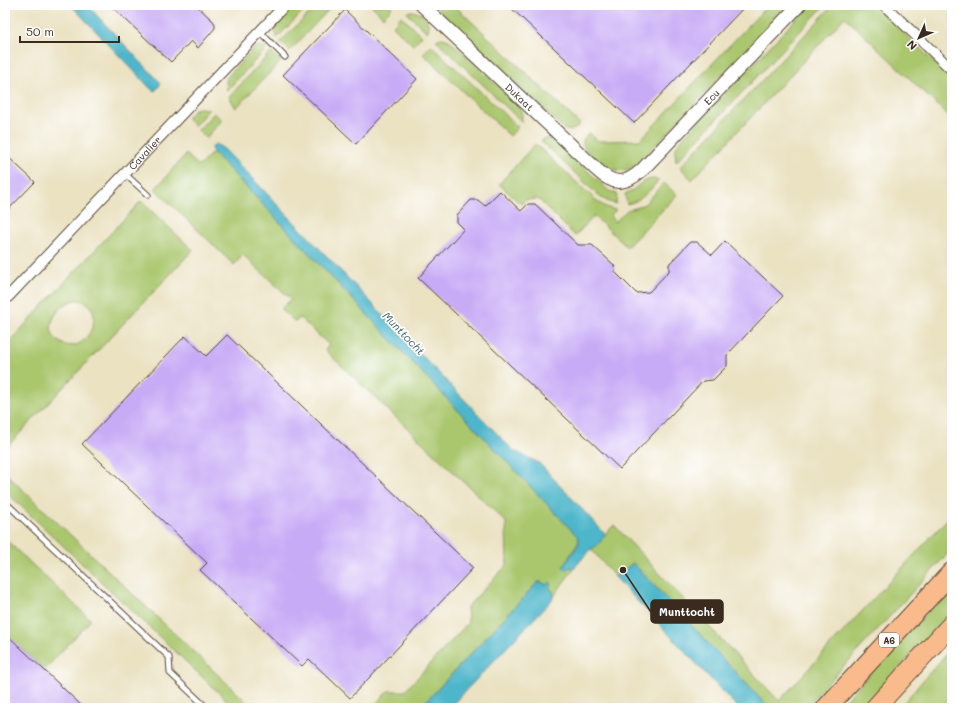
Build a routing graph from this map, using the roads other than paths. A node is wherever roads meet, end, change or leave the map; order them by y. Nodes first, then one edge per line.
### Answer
1 (285, 5) edge
2 (422, 5) edge
3 (799, 5) edge
4 (884, 5) edge
5 (260, 32) junction
6 (285, 56) dead end
7 (952, 70) edge
8 (125, 174) junction
9 (620, 182) joint
10 (148, 195) dead end
11 (5, 300) edge
12 (5, 502) edge
13 (952, 572) edge
14 (952, 624) edge
15 (207, 708) edge
16 (826, 708) edge
17 (875, 708) edge

1 - 5 street, Cavalier
2 - 9 street, Dukaat
3 - 9 street, Ecu
4 - 7 street
5 - 6 lane
5 - 8 street, Cavalier
8 - 10 lane
8 - 11 street, Cavalier
12 - 15 lane
13 - 16 highway, A6
14 - 17 highway

